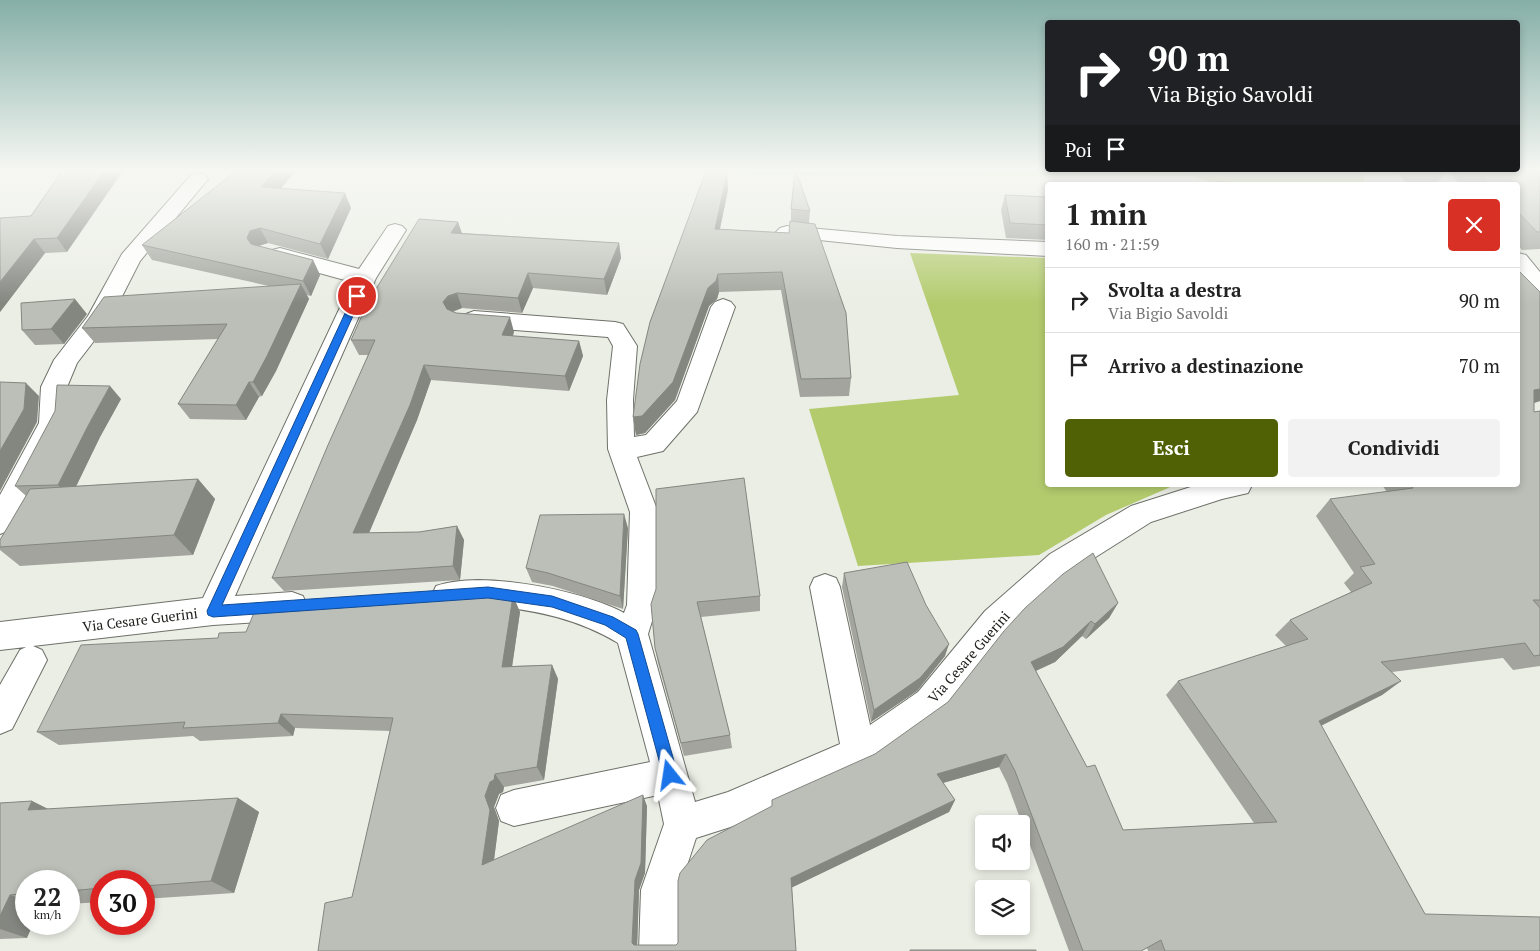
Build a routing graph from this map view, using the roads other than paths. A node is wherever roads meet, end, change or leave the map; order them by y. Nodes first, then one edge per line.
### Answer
1 (167, 215) edge
2 (395, 230) dead end
3 (787, 232) edge
4 (1045, 249) edge
5 (268, 252) edge
6 (1520, 262) edge
7 (365, 278) junction
8 (1538, 281) edge
9 (722, 307) dead end
10 (462, 318) edge
11 (621, 449) junction
12 (1227, 487) edge
13 (0, 522) edge
14 (825, 587) dead end
15 (419, 597) edge
16 (321, 604) edge
17 (213, 611) junction
18 (632, 634) junction
19 (0, 636) edge
20 (31, 660) dead end
21 (0, 718) edge
22 (859, 753) junction
23 (670, 775) junction
24 (514, 808) dead end
25 (682, 824) junction
26 (659, 951) edge

1 - 13 street
2 - 7 street
3 - 4 street
5 - 7 street
6 - 8 street
7 - 17 street
9 - 11 street
10 - 11 street
11 - 18 street
12 - 22 street, Via Cesare Guerini
14 - 22 street
15 - 18 street
16 - 17 street, Via Cesare Guerini
17 - 19 street, Via Cesare Guerini
18 - 23 street
20 - 21 street
22 - 25 street, Via Cesare Guerini
23 - 24 street
23 - 25 street
25 - 26 street

